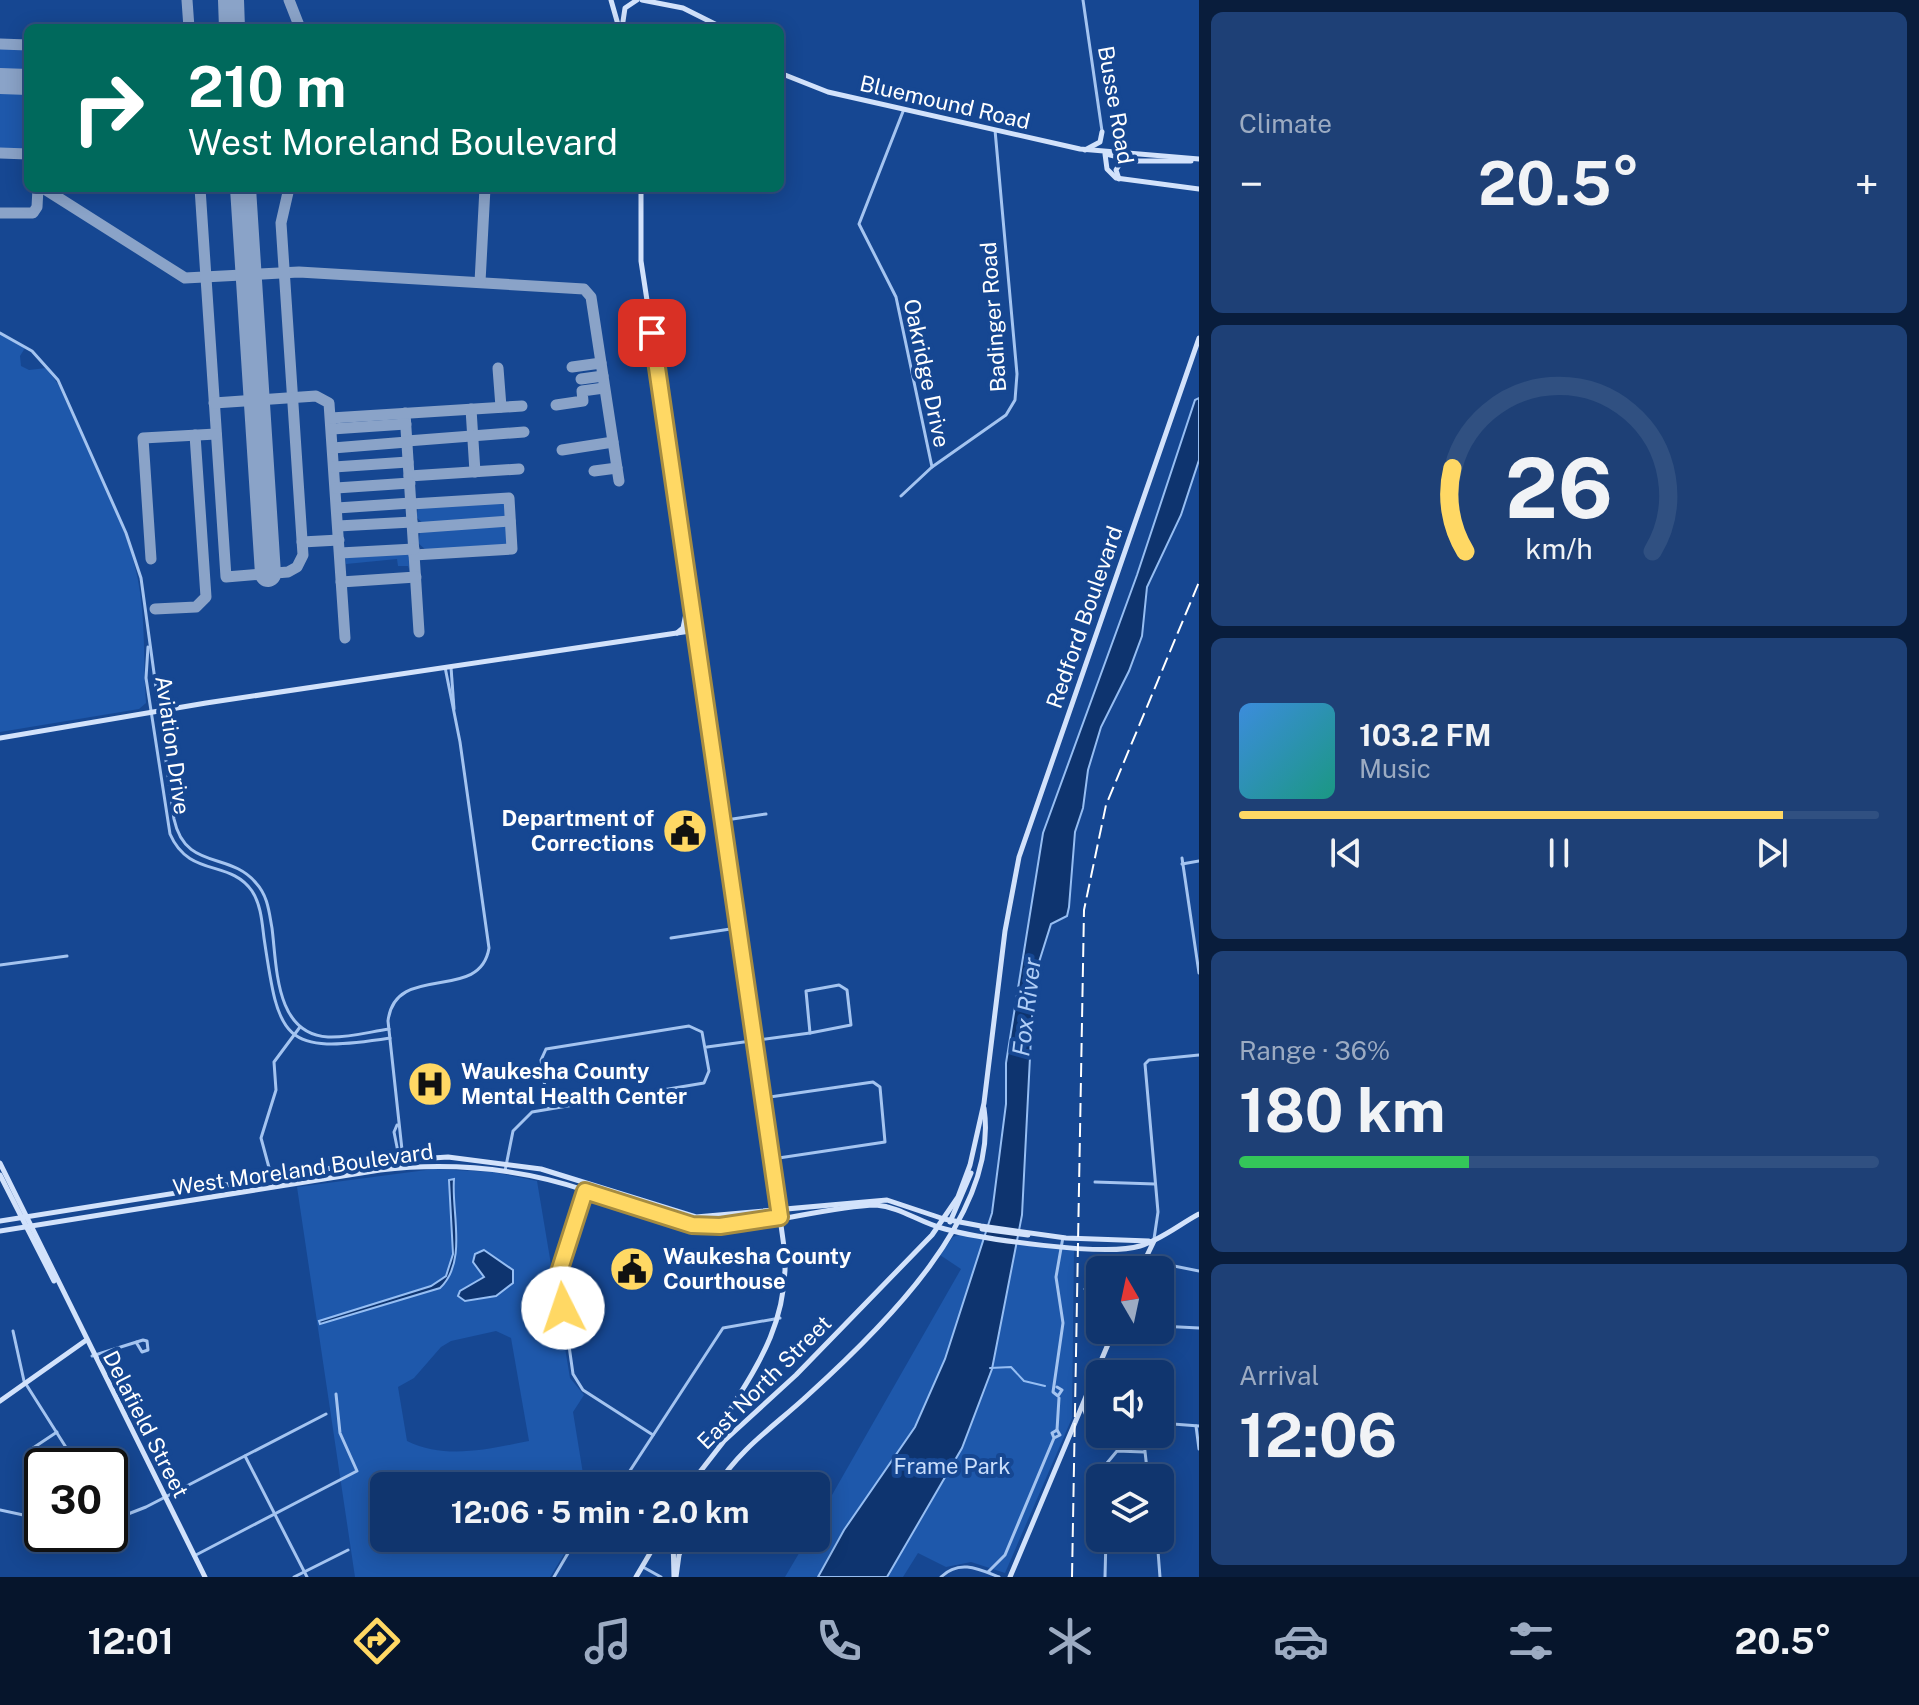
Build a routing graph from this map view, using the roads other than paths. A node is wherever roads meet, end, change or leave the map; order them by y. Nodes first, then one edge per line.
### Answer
1 (611, 0) edge
2 (639, 0) edge
3 (649, 0) edge
4 (1083, 0) edge
5 (620, 24) edge
6 (622, 24) edge
7 (716, 24) edge
8 (784, 75) edge
9 (904, 109) junction
10 (995, 130) junction
11 (1102, 132) junction
12 (1084, 150) junction
13 (1105, 154) junction
14 (1199, 159) edge
15 (1123, 160) junction
16 (1119, 180) junction
17 (1199, 189) edge
18 (641, 192) edge
19 (0, 333) edge
20 (1199, 338) edge
21 (932, 467) junction
22 (901, 496) dead end
23 (691, 590) junction
24 (697, 630) junction
25 (677, 633) junction
26 (149, 640) junction
27 (448, 667) junction
28 (158, 710) junction
29 (150, 712) junction
30 (0, 738) edge
31 (165, 756) junction
32 (157, 757) junction
33 (766, 814) dead end
34 (724, 820) junction
35 (185, 843) junction
36 (181, 852) junction
37 (1182, 858) dead end
38 (1199, 861) edge
39 (1182, 864) junction
40 (233, 866) junction
41 (230, 874) junction
42 (1008, 909) joint
43 (737, 928) junction
44 (272, 929) junction
45 (263, 930) junction
46 (671, 938) dead end
47 (275, 952) junction
48 (267, 954) junction
49 (67, 956) dead end
50 (0, 965) edge
51 (1199, 973) edge
52 (300, 1027) junction
53 (389, 1029) junction
54 (294, 1033) junction
55 (810, 1033) junction
56 (345, 1036) junction
57 (390, 1038) junction
58 (753, 1041) junction
59 (347, 1044) junction
60 (705, 1047) junction
61 (1199, 1055) edge
62 (763, 1098) junction
63 (984, 1103) junction
64 (548, 1108) junction
65 (972, 1154) junction
66 (434, 1157) junction
67 (400, 1159) junction
68 (772, 1159) junction
69 (506, 1162) junction
70 (0, 1163) edge
71 (353, 1165) junction
72 (434, 1166) junction
73 (401, 1168) junction
74 (505, 1171) junction
75 (556, 1173) junction
76 (355, 1174) junction
77 (0, 1175) edge
78 (272, 1178) junction
79 (553, 1181) junction
80 (1095, 1182) dead end
81 (587, 1183) junction
82 (1156, 1184) junction
83 (223, 1186) junction
84 (274, 1187) junction
85 (585, 1191) junction
86 (181, 1192) junction
87 (224, 1195) junction
88 (15, 1198) junction
89 (134, 1200) junction
90 (183, 1201) junction
91 (85, 1208) junction
92 (779, 1208) junction
93 (966, 1208) junction
94 (135, 1209) junction
95 (64, 1211) junction
96 (749, 1212) junction
97 (1199, 1214) edge
98 (87, 1217) junction
99 (702, 1217) junction
100 (780, 1217) junction
101 (24, 1218) junction
102 (65, 1220) junction
103 (0, 1221) edge
104 (750, 1222) junction
105 (952, 1224) junction
106 (33, 1225) junction
107 (701, 1226) junction
108 (25, 1227) junction
109 (938, 1227) junction
110 (980, 1230) junction
111 (0, 1231) edge
112 (1019, 1236) junction
113 (1063, 1237) junction
114 (1102, 1240) junction
115 (1154, 1240) junction
116 (38, 1246) junction
117 (1062, 1246) junction
118 (1101, 1248) junction
119 (1129, 1249) junction
120 (1139, 1256) edge
121 (1146, 1256) edge
122 (1174, 1266) edge
123 (1199, 1271) edge
124 (780, 1318) junction
125 (1174, 1327) edge
126 (1199, 1328) edge
127 (13, 1331) dead end
128 (85, 1341) junction
129 (136, 1342) dead end
130 (1108, 1344) edge
131 (92, 1356) junction
132 (24, 1381) junction
133 (336, 1394) dead end
134 (0, 1401) edge
135 (1084, 1402) junction
136 (1086, 1411) edge
137 (326, 1414) dead end
138 (1077, 1418) junction
139 (1086, 1418) edge
140 (1174, 1424) edge
141 (1197, 1426) edge
142 (57, 1432) junction
143 (653, 1435) junction
144 (719, 1446) junction
145 (1144, 1448) edge
146 (1199, 1449) edge
147 (1144, 1452) junction
148 (245, 1456) junction
149 (1107, 1464) edge
150 (1146, 1464) edge
151 (629, 1472) edge
152 (700, 1472) edge
153 (729, 1472) edge
154 (165, 1497) junction
155 (0, 1510) edge
156 (128, 1513) edge
157 (275, 1514) junction
158 (24, 1515) edge
159 (348, 1550) dead end
160 (569, 1552) edge
161 (650, 1552) edge
162 (674, 1552) edge
163 (680, 1552) edge
164 (1106, 1552) edge
165 (1158, 1552) edge
166 (194, 1556) junction
167 (642, 1566) junction
168 (988, 1572) junction
169 (306, 1574) edge
170 (205, 1577) edge
171 (294, 1577) edge
172 (554, 1577) edge
173 (636, 1577) edge
174 (661, 1577) edge
175 (675, 1577) edge
176 (941, 1577) edge
177 (999, 1577) edge
178 (1010, 1577) edge
179 (1105, 1577) edge
180 (1160, 1577) edge

1 - 5 main road
2 - 3 main road
2 - 6 main road
3 - 7 main road
4 - 11 street, Busse Road
8 - 9 main road, Bluemound Road
9 - 10 main road, Bluemound Road
9 - 21 street, Oakridge Drive
10 - 12 main road, Bluemound Road
10 - 21 street, Badinger Road
11 - 12 main road
11 - 13 street, Busse Road
12 - 13 main road, Bluemound Road
13 - 14 main road, Bluemound Road
13 - 15 main road, Bluemound Road
13 - 16 main road, Busse Road
14 - 15 main road, Bluemound Road
15 - 16 main road
16 - 17 main road, Busse Road
18 - 23 main road
19 - 26 street, Aviation Drive
20 - 42 main road, Redford Boulevard
21 - 22 street, Badinger Road
23 - 24 main road
23 - 25 main road
24 - 25 main road
24 - 34 main road
25 - 27 main road
26 - 28 street, Aviation Drive
26 - 29 street, Aviation Drive
27 - 28 main road
27 - 53 street
28 - 29 main road
28 - 31 street, Aviation Drive
29 - 30 main road
29 - 32 street, Aviation Drive
31 - 32 street
31 - 35 street, Aviation Drive
32 - 36 street, Aviation Drive
33 - 34 street
34 - 43 main road
35 - 36 street
35 - 40 street, Aviation Drive
36 - 41 street
37 - 39 street
38 - 39 street
39 - 51 street
40 - 41 street
40 - 44 street, Aviation Drive
41 - 45 street
42 - 63 main road, East North Street
43 - 46 street
43 - 58 main road
44 - 45 street
44 - 47 street, Aviation Drive
45 - 48 street
47 - 48 street
47 - 52 street, Aviation Drive
48 - 54 street
49 - 50 street
52 - 54 street
52 - 56 street
53 - 56 street
53 - 57 street
54 - 59 street
54 - 78 street
55 - 55 street
55 - 58 street
56 - 59 street
57 - 59 street
57 - 67 street
58 - 60 street
58 - 62 main road
60 - 64 street
60 - 64 street
61 - 82 street
62 - 68 main road
62 - 68 street
63 - 65 main road, East North Street
63 - 93 main road, East North Street
64 - 69 street
65 - 105 main road, East North Street
65 - 105 main road
66 - 67 main road, West Moreland Boulevard
66 - 69 main road, West Moreland Boulevard
66 - 72 main road
67 - 71 main road, West Moreland Boulevard
67 - 73 street
68 - 92 main road
69 - 74 street
69 - 75 main road, West Moreland Boulevard
70 - 88 main road, Delafield Street
71 - 76 main road
71 - 78 main road, West Moreland Boulevard
72 - 73 main road, West Moreland Boulevard
72 - 74 main road, West Moreland Boulevard
73 - 76 main road, West Moreland Boulevard
74 - 79 main road, West Moreland Boulevard
75 - 79 main road
75 - 81 main road, West Moreland Boulevard
76 - 84 main road, West Moreland Boulevard
77 - 88 main road, Delafield Street
78 - 83 main road, West Moreland Boulevard
78 - 84 street
79 - 85 main road, West Moreland Boulevard
80 - 82 street
81 - 85 street
81 - 99 main road, West Moreland Boulevard
82 - 115 street
83 - 86 main road, West Moreland Boulevard
83 - 87 main road
84 - 87 main road, West Moreland Boulevard
85 - 107 main road, West Moreland Boulevard
85 - 143 street
86 - 89 main road, West Moreland Boulevard
86 - 90 main road
87 - 90 main road, West Moreland Boulevard
88 - 101 main road, Delafield Street
89 - 91 main road, West Moreland Boulevard
89 - 94 main road
90 - 94 main road, West Moreland Boulevard
91 - 95 main road, West Moreland Boulevard
91 - 98 main road
92 - 96 main road, West Moreland Boulevard
92 - 100 main road
92 - 105 main road, West Moreland Boulevard
93 - 105 main road, East North Street
93 - 110 main road
94 - 98 main road, West Moreland Boulevard
95 - 101 main road, West Moreland Boulevard
95 - 102 main road
96 - 99 main road, West Moreland Boulevard
96 - 104 main road
97 - 115 main road
98 - 102 main road, West Moreland Boulevard
99 - 107 main road
100 - 104 main road, West Moreland Boulevard
100 - 109 main road, West Moreland Boulevard
100 - 124 main road
101 - 103 main road, West Moreland Boulevard
101 - 106 main road, Delafield Street
101 - 108 main road, Delafield Street
102 - 106 main road, West Moreland Boulevard
104 - 107 main road, West Moreland Boulevard
105 - 109 main road, West Moreland Boulevard
105 - 109 main road, East North Street
105 - 110 main road, West Moreland Boulevard
105 - 110 main road
105 - 153 main road
106 - 108 main road, West Moreland Boulevard
106 - 116 main road, Delafield Street
108 - 111 main road, West Moreland Boulevard
108 - 116 main road, Delafield Street
109 - 144 main road, East North Street
110 - 112 main road
112 - 113 main road
112 - 117 main road
113 - 114 main road
113 - 117 street
114 - 115 main road
114 - 118 main road
115 - 119 main road
115 - 121 main road
116 - 128 main road, Delafield Street
117 - 118 main road
117 - 168 street
118 - 119 main road
119 - 120 main road
122 - 123 street
124 - 143 street
124 - 144 main road
125 - 126 street
127 - 132 street
128 - 131 main road, Delafield Street
128 - 132 main road
129 - 131 street
130 - 135 main road
131 - 154 main road, Delafield Street
132 - 134 main road
132 - 142 street
133 - 157 street
135 - 136 main road
135 - 138 main road
137 - 148 street
138 - 139 street
138 - 178 main road
140 - 141 street
141 - 146 street
142 - 142 street
143 - 151 street
144 - 152 main road, East North Street
145 - 147 street
147 - 149 street
147 - 150 street
148 - 154 street
148 - 157 street
154 - 156 street
154 - 166 main road, Delafield Street
155 - 158 street
157 - 166 street
157 - 169 street
159 - 169 street
160 - 172 street
161 - 167 main road
162 - 175 main road
163 - 175 main road
164 - 179 street
165 - 180 street
166 - 170 main road, Delafield Street
167 - 173 main road
167 - 174 street
168 - 176 street
168 - 177 street
169 - 171 street

